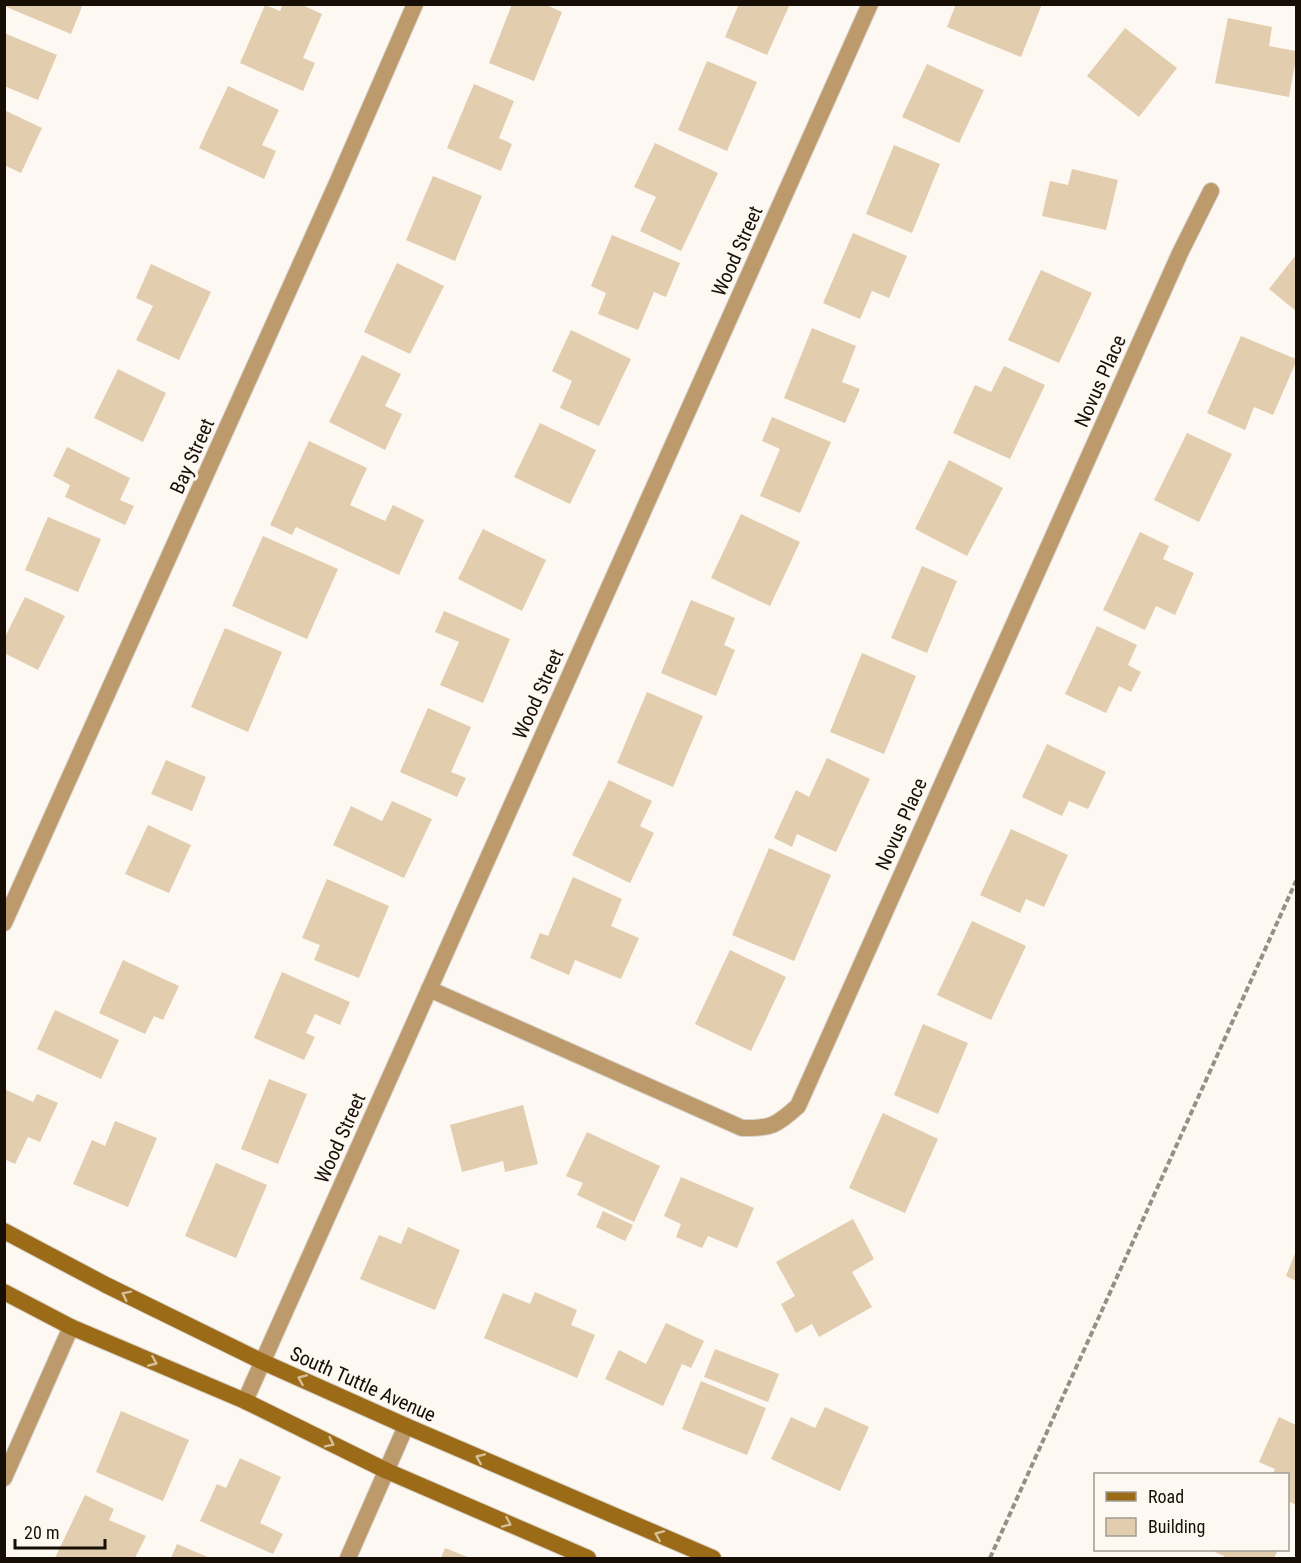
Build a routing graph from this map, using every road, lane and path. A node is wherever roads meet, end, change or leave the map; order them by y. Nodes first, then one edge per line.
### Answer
1 (416, 4) edge
2 (870, 4) edge
3 (1211, 191) dead end
4 (1296, 881) edge
5 (4, 923) edge
6 (429, 989) junction
7 (4, 1231) edge
8 (4, 1292) edge
9 (71, 1327) junction
10 (263, 1362) junction
11 (245, 1401) junction
12 (406, 1426) junction
13 (387, 1471) junction
14 (4, 1478) edge
15 (348, 1558) edge
16 (588, 1558) edge
17 (713, 1558) edge
18 (990, 1558) edge

1 - 5 street, Bay Street
2 - 6 street, Wood Street
3 - 6 street, Novus Place
4 - 18 path
6 - 10 street, Wood Street
10 -> 7 main road, South Tuttle Avenue
8 - 9 main road
9 -> 11 main road
9 - 14 street
10 - 11 street, Wood Street
12 -> 10 main road, South Tuttle Avenue
11 -> 13 main road
12 - 13 street
17 -> 12 main road, South Tuttle Avenue
13 - 15 street
13 -> 16 main road

